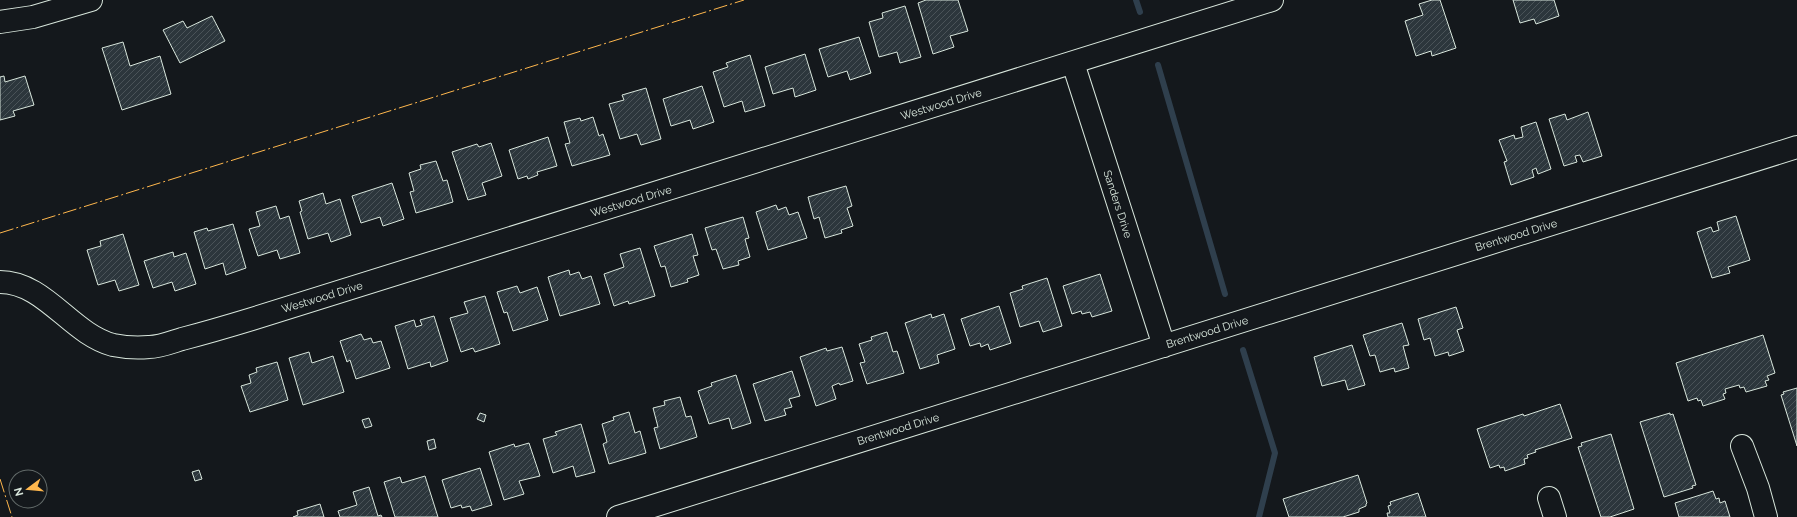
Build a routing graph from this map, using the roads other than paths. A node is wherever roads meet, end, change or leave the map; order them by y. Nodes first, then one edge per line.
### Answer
1 (91, 0) edge
2 (1272, 0) edge
3 (31, 8) edge
4 (0, 22) edge
5 (1073, 63) junction
6 (1797, 147) edge
7 (0, 282) edge
8 (1164, 346) junction
9 (1742, 446) dead end
10 (618, 517) edge
11 (1766, 517) edge

1 - 3 street
2 - 5 street, Westwood Drive
3 - 4 street
5 - 7 street, Westwood Drive
5 - 8 street, Sanders Drive
6 - 8 street, Brentwood Drive
8 - 10 street, Brentwood Drive
9 - 11 street

